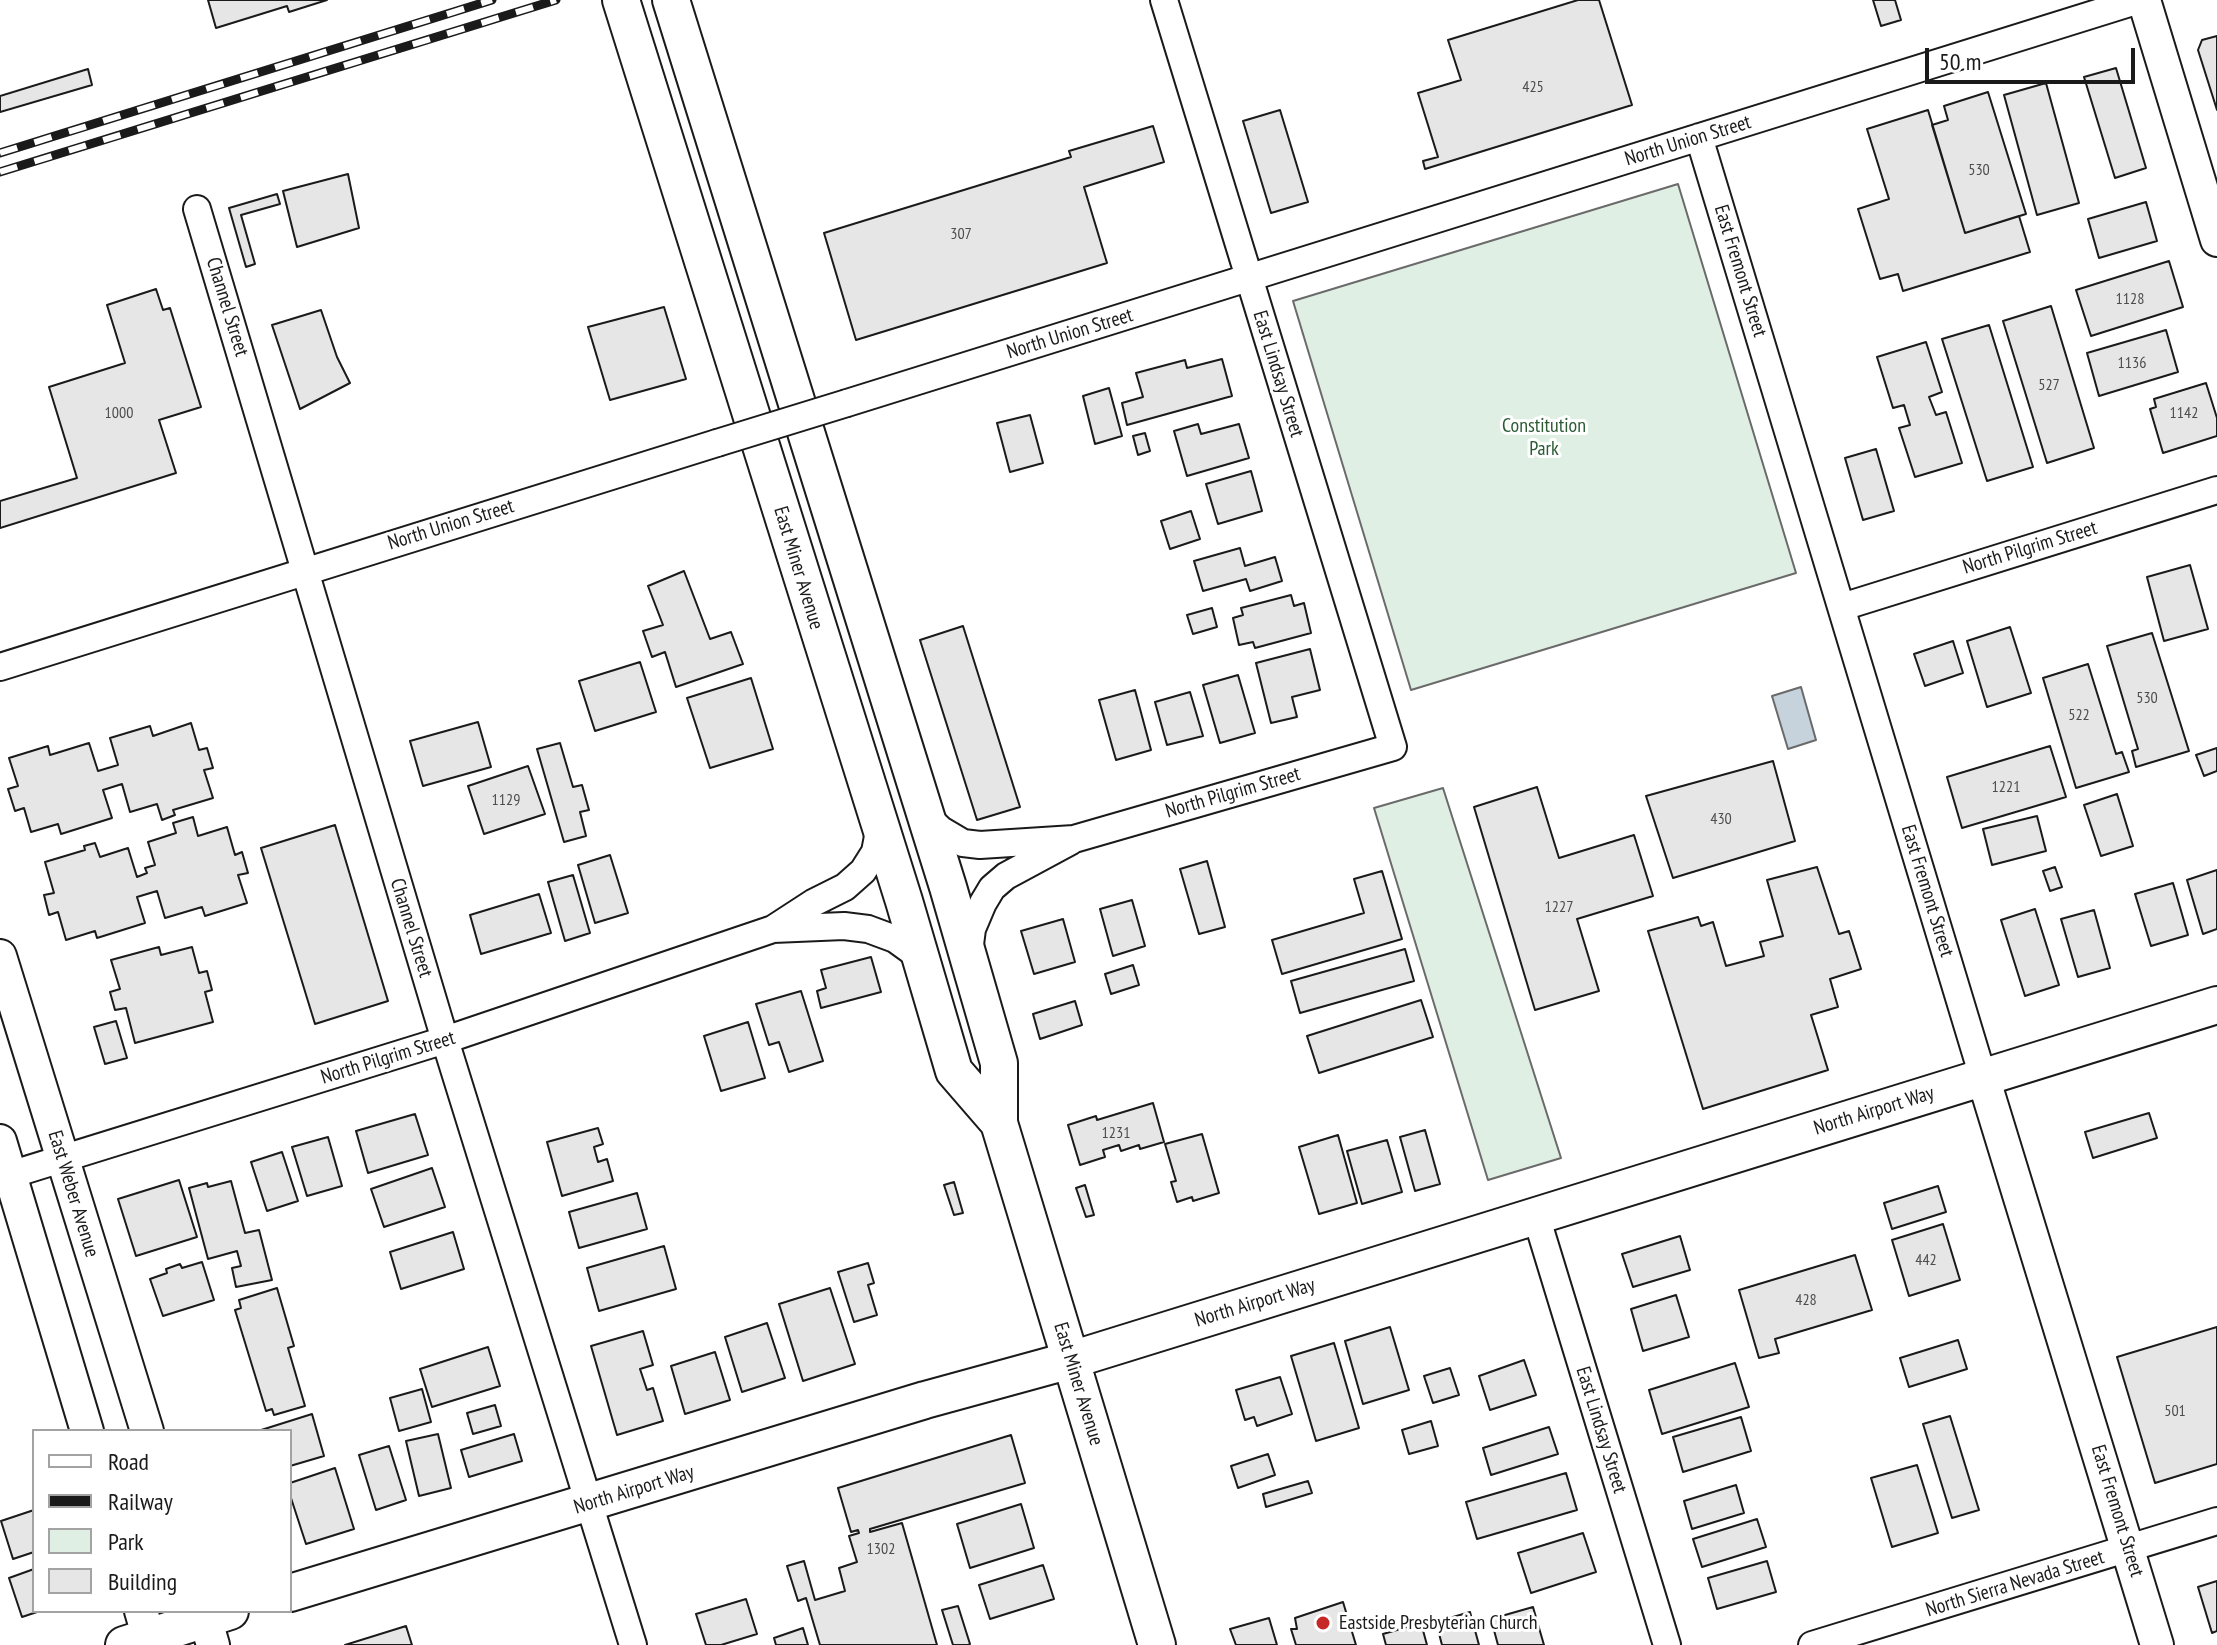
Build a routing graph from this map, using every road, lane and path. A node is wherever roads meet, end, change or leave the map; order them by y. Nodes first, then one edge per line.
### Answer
1 (621, 0) edge
2 (671, 0) edge
3 (1164, 0) edge
4 (2142, 0) edge
5 (1699, 137) junction
6 (197, 209) dead end
7 (2217, 240) edge
8 (1249, 278) junction
9 (2217, 490) edge
10 (304, 571) junction
11 (1842, 607) junction
12 (0, 667) edge
13 (1393, 747) joint
14 (925, 814) junction
15 (880, 826) junction
16 (1074, 839) junction
17 (773, 929) junction
18 (0, 956) edge
19 (920, 957) junction
20 (969, 958) junction
21 (2217, 1005) edge
22 (445, 1040) junction
23 (1983, 1077) junction
24 (999, 1123) junction
25 (0, 1141) edge
26 (62, 1160) junction
27 (5, 1177) edge
28 (1536, 1216) junction
29 (1071, 1360) junction
30 (86, 1429) edge
31 (146, 1429) edge
32 (590, 1504) junction
33 (2217, 1521) edge
34 (2129, 1549) junction
35 (292, 1592) edge
36 (213, 1621) edge
37 (141, 1634) edge
38 (633, 1645) edge
39 (1157, 1645) edge
40 (1667, 1645) edge
41 (1812, 1645) edge
42 (2157, 1645) edge

1 - 15 main road, East Miner Avenue
2 - 14 main road, East Miner Avenue
3 - 8 street, East Lindsay Street
4 - 5 street, North Union Street
4 - 7 street
5 - 8 street, North Union Street
5 - 11 street, East Fremont Street
6 - 10 street, Channel Street
8 - 10 street, North Union Street, bridge
8 - 13 street, East Lindsay Street
9 - 11 street, North Pilgrim Street
10 - 12 street, North Union Street
10 - 22 street, Channel Street
11 - 23 street, East Fremont Street
13 - 16 street, North Pilgrim Street
14 - 16 street, North Pilgrim Street
14 - 20 main road, East Miner Avenue
15 - 17 street, North Pilgrim Street
15 - 19 main road, East Miner Avenue
16 - 20 street, North Pilgrim Street
17 - 19 street, North Pilgrim Street
17 - 22 street, North Pilgrim Street
18 - 26 street, East Weber Avenue
19 - 24 main road, East Miner Avenue
20 - 24 main road, East Miner Avenue
21 - 23 main road, North Airport Way
22 - 26 street, North Pilgrim Street
22 - 32 street, Channel Street
23 - 28 main road, North Airport Way
23 - 34 street, East Fremont Street
24 - 29 main road, East Miner Avenue
25 - 27 street
26 - 27 street, North Pilgrim Street
26 - 31 street, East Weber Avenue
27 - 30 street
28 - 29 main road, North Airport Way
28 - 40 street, East Lindsay Street
29 - 32 main road, North Airport Way
29 - 39 main road, East Miner Avenue
32 - 35 main road, North Airport Way
32 - 38 street, Channel Street
33 - 34 street, North Sierra Nevada Street
34 - 41 street, North Sierra Nevada Street
34 - 42 street, East Fremont Street
36 - 37 main road

